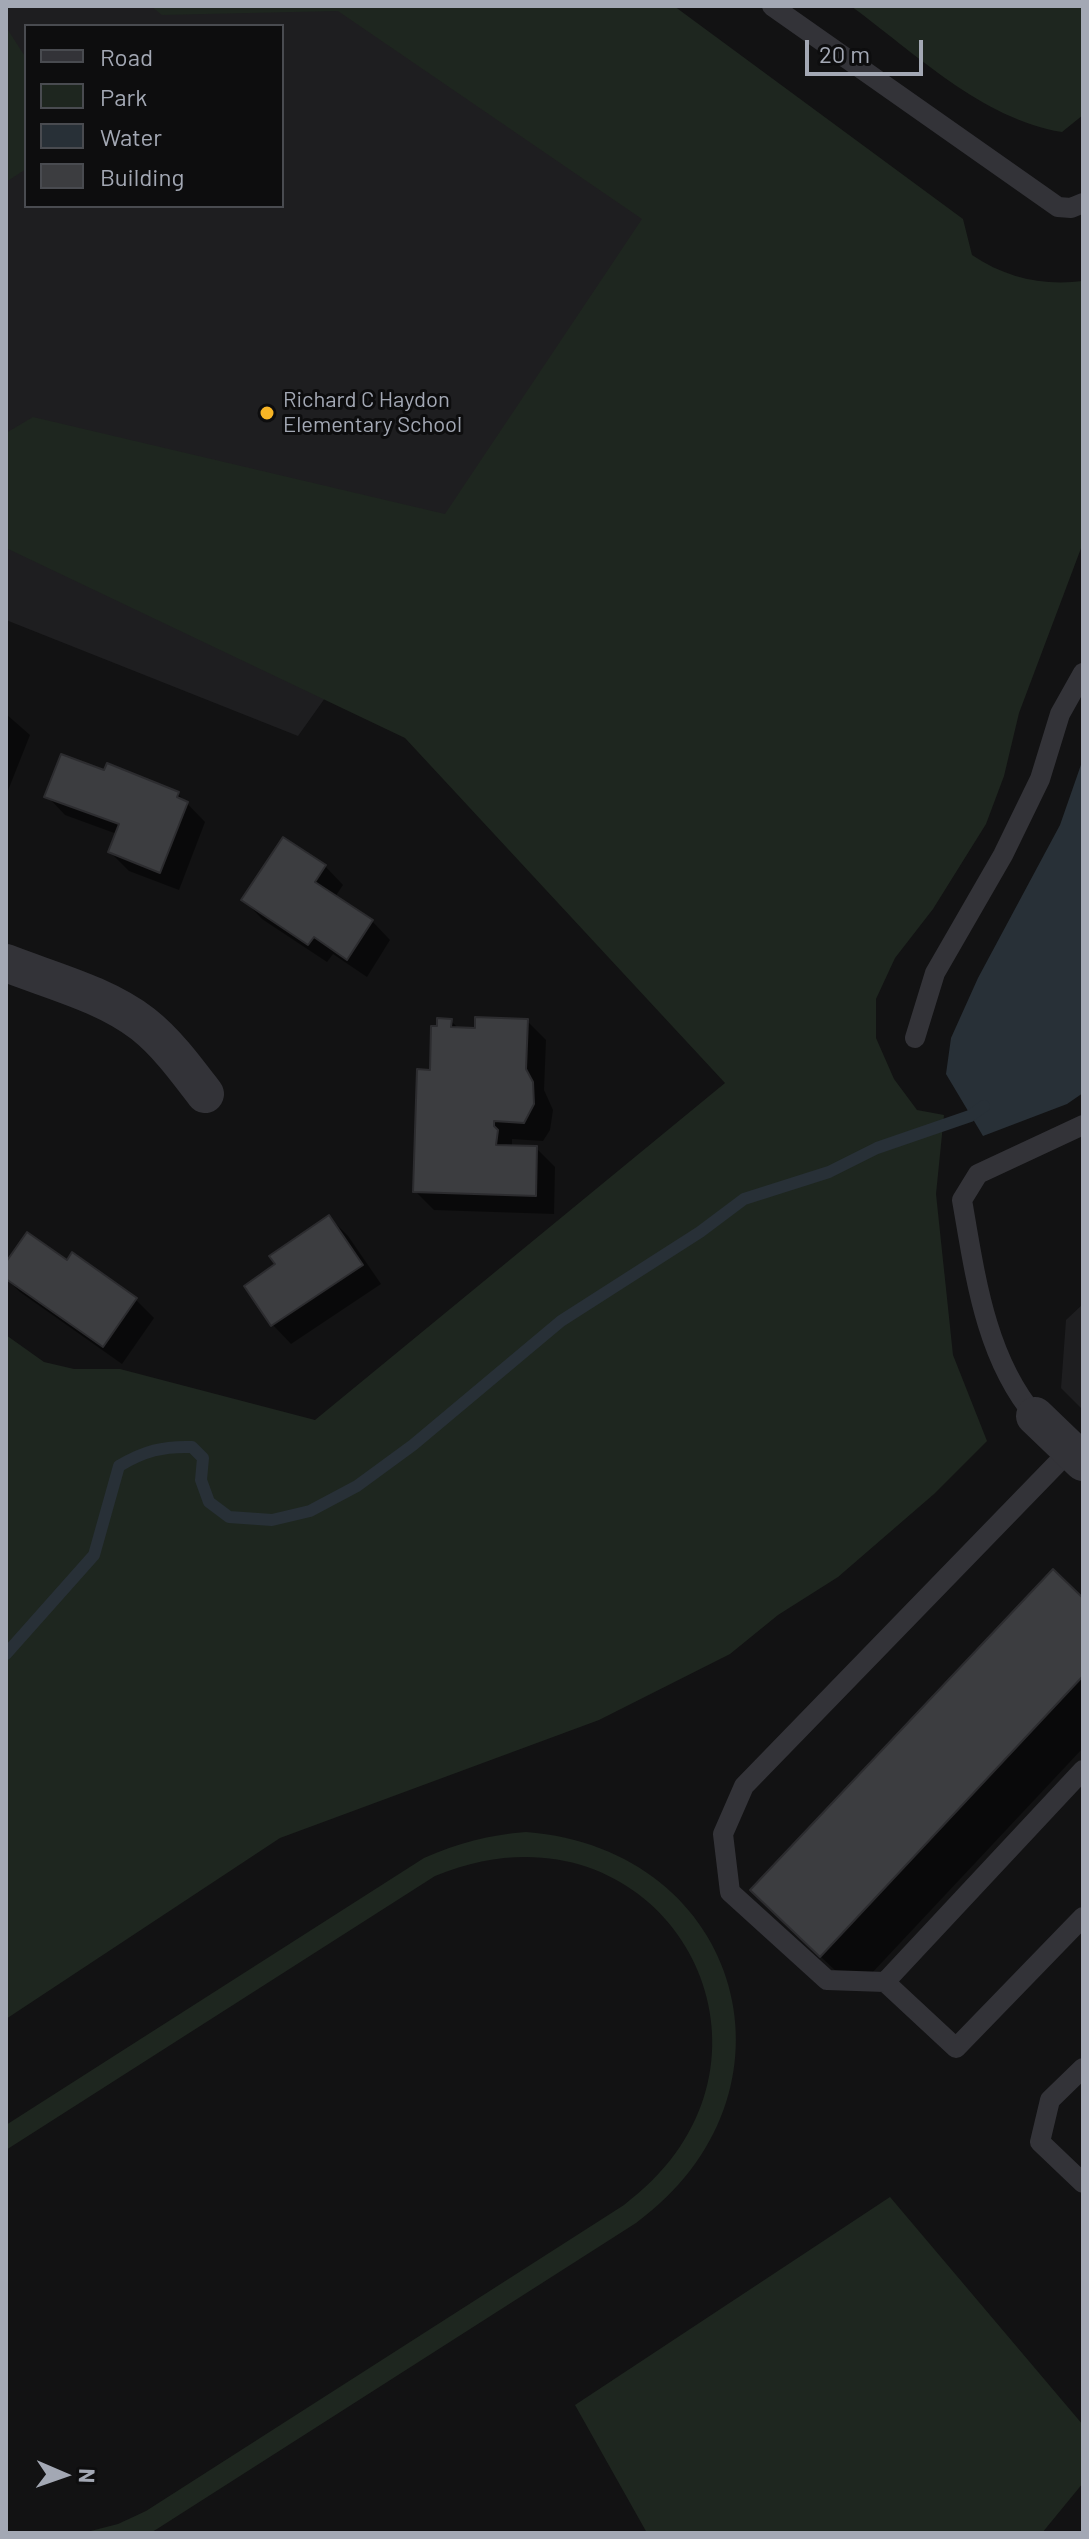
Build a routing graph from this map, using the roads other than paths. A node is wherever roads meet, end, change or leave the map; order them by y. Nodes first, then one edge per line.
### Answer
1 (772, 6) edge
2 (1083, 203) edge
3 (1083, 673) edge
4 (6, 963) edge
5 (915, 1038) dead end
6 (205, 1094) dead end
7 (1083, 1125) edge
8 (1035, 1416) joint
9 (1079, 1450) edge
10 (1083, 1770) edge
11 (1083, 1917) edge
12 (885, 1982) junction
13 (1083, 2068) edge
14 (1083, 2183) edge

1 - 2 lane
3 - 5 lane
4 - 6 street
7 - 8 lane
8 - 9 street
9 - 12 lane
10 - 12 lane
11 - 12 lane
13 - 14 lane

